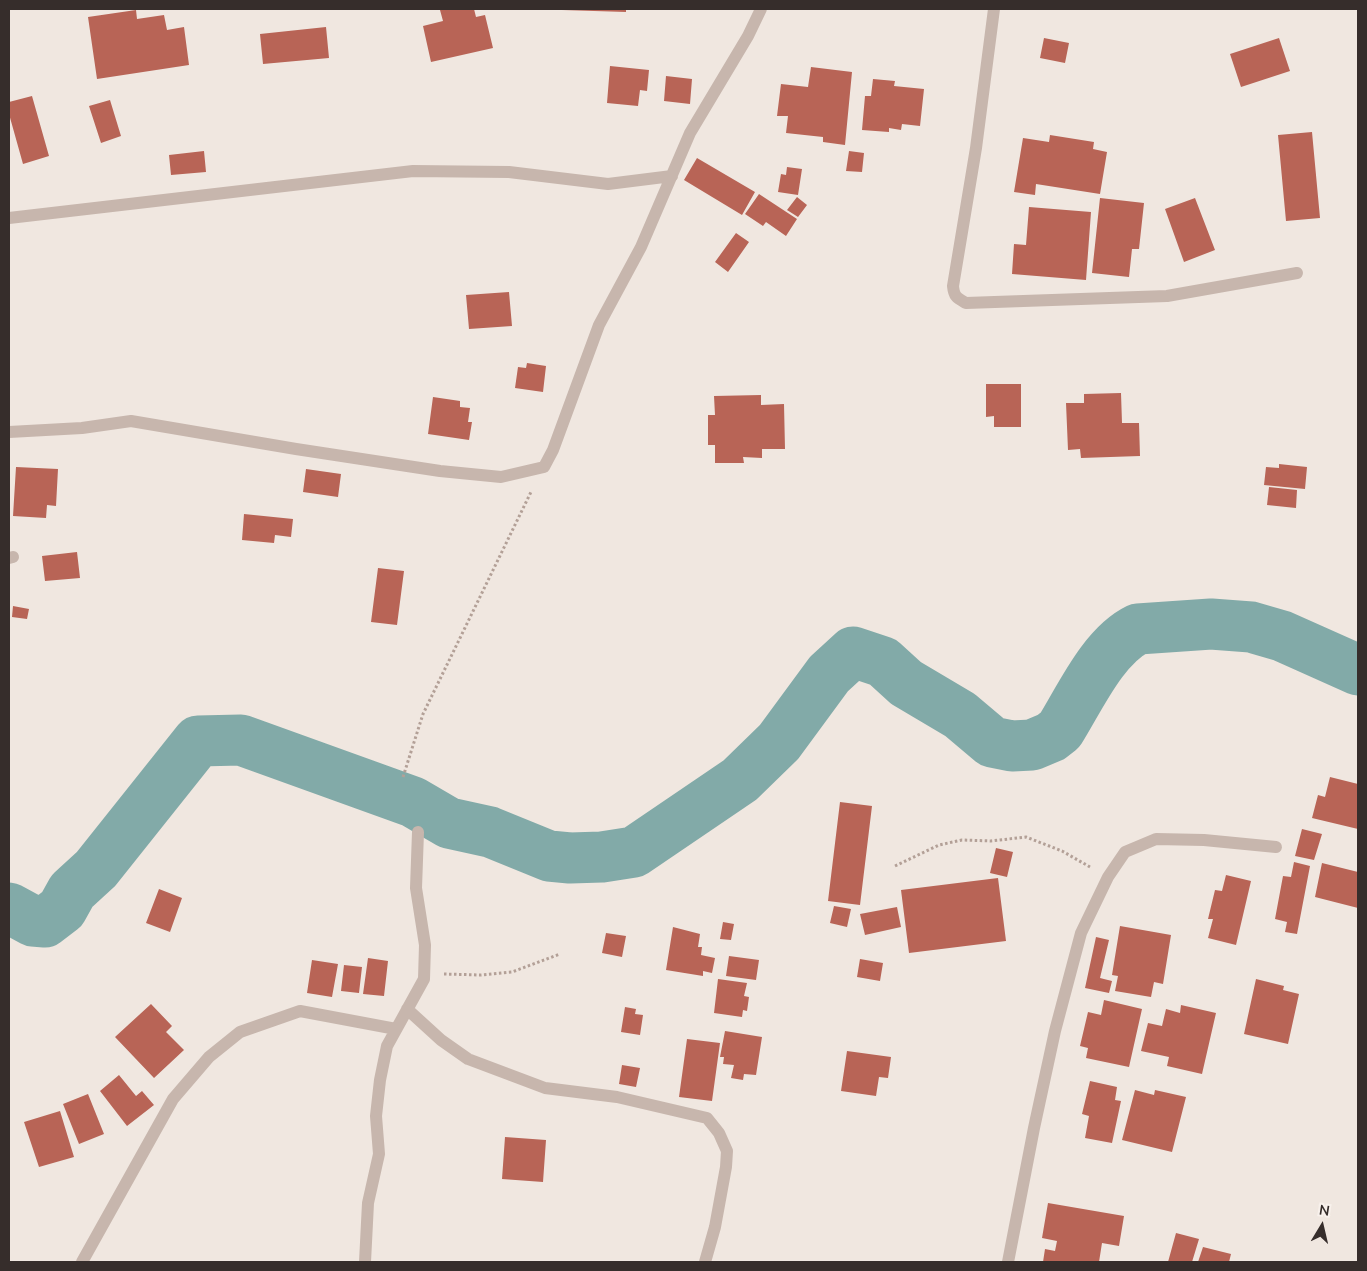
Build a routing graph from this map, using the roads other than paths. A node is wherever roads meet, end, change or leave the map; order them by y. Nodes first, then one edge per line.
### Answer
1 (761, 9) edge
2 (994, 9) edge
3 (672, 176) junction
4 (9, 218) edge
5 (1297, 273) dead end
6 (9, 432) edge
7 (418, 832) dead end
8 (1276, 847) dead end
9 (407, 1009) junction
10 (396, 1030) junction
11 (82, 1262) edge
12 (364, 1262) edge
13 (705, 1262) edge
14 (1008, 1262) edge

1 - 3 street
2 - 5 street
3 - 4 street
3 - 6 street
7 - 9 street
8 - 14 street
9 - 10 street
9 - 13 street
10 - 11 street
10 - 12 street

